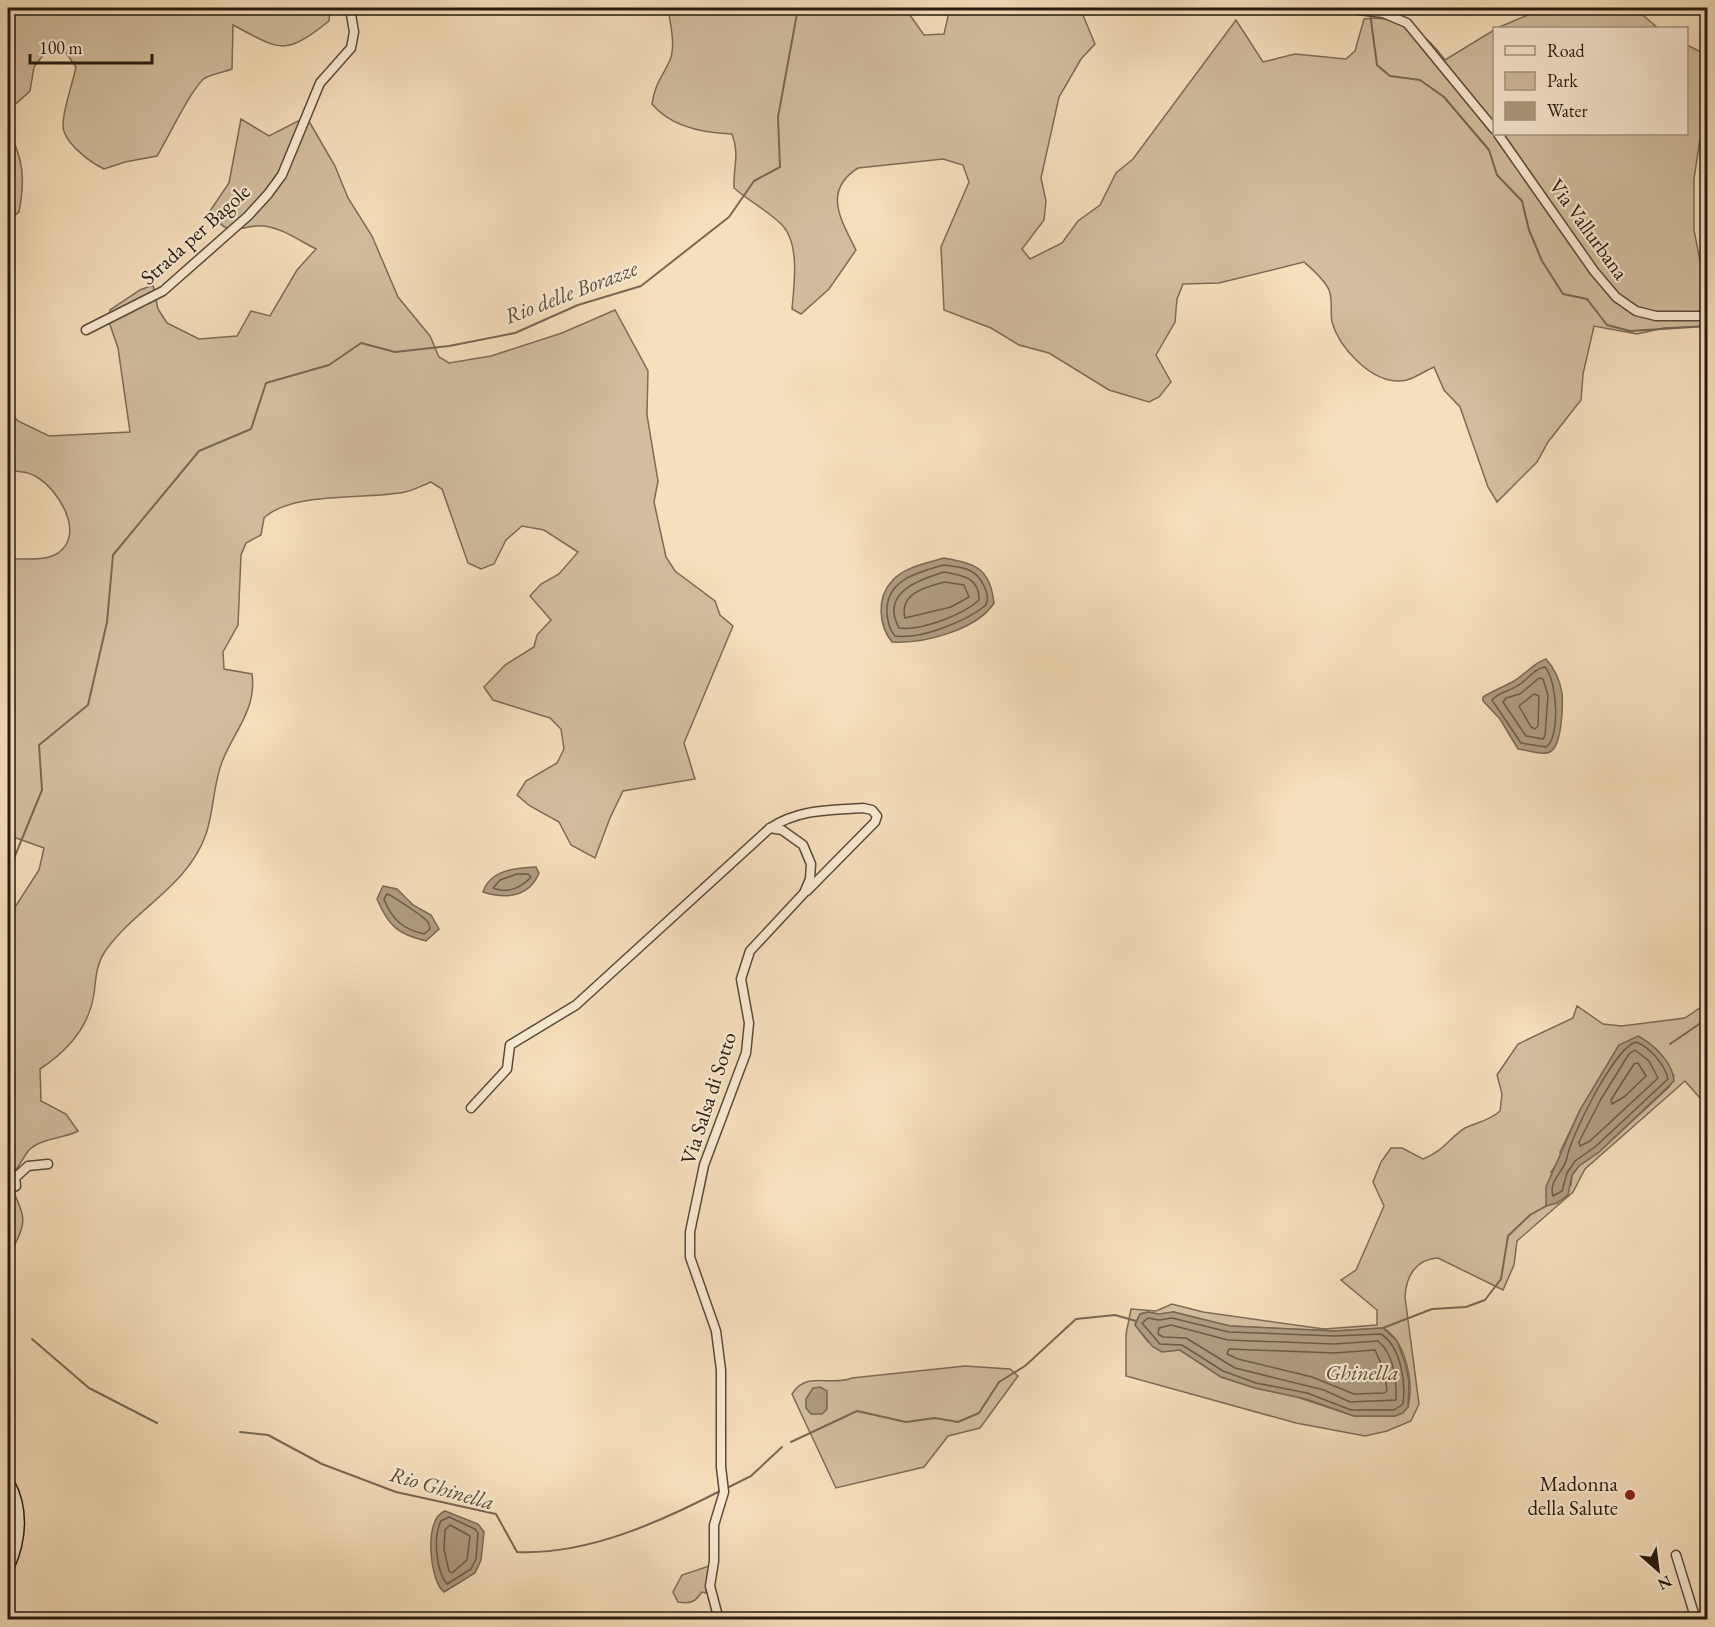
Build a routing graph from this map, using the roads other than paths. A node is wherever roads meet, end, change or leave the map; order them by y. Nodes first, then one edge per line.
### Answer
1 (350, 8) edge
2 (434, 8) edge
3 (456, 8) edge
4 (1348, 9) edge
5 (1493, 128) edge
6 (1499, 135) edge
7 (1707, 316) edge
8 (86, 330) dead end
9 (770, 828) junction
10 (804, 893) junction
11 (471, 1108) dead end
12 (48, 1164) dead end
13 (8, 1190) edge
14 (8, 1483) edge
15 (1676, 1555) dead end
16 (8, 1566) edge
17 (719, 1620) edge
18 (1696, 1620) edge

1 - 8 street, Strada per Bagole
2 - 3 street
4 - 5 street
6 - 7 street, Via Vallurbana
9 - 10 street, Via Salsa di Sotto
9 - 10 street
9 - 11 street
10 - 17 street, Via Salsa di Sotto
12 - 13 street
14 - 16 main road
15 - 18 street

